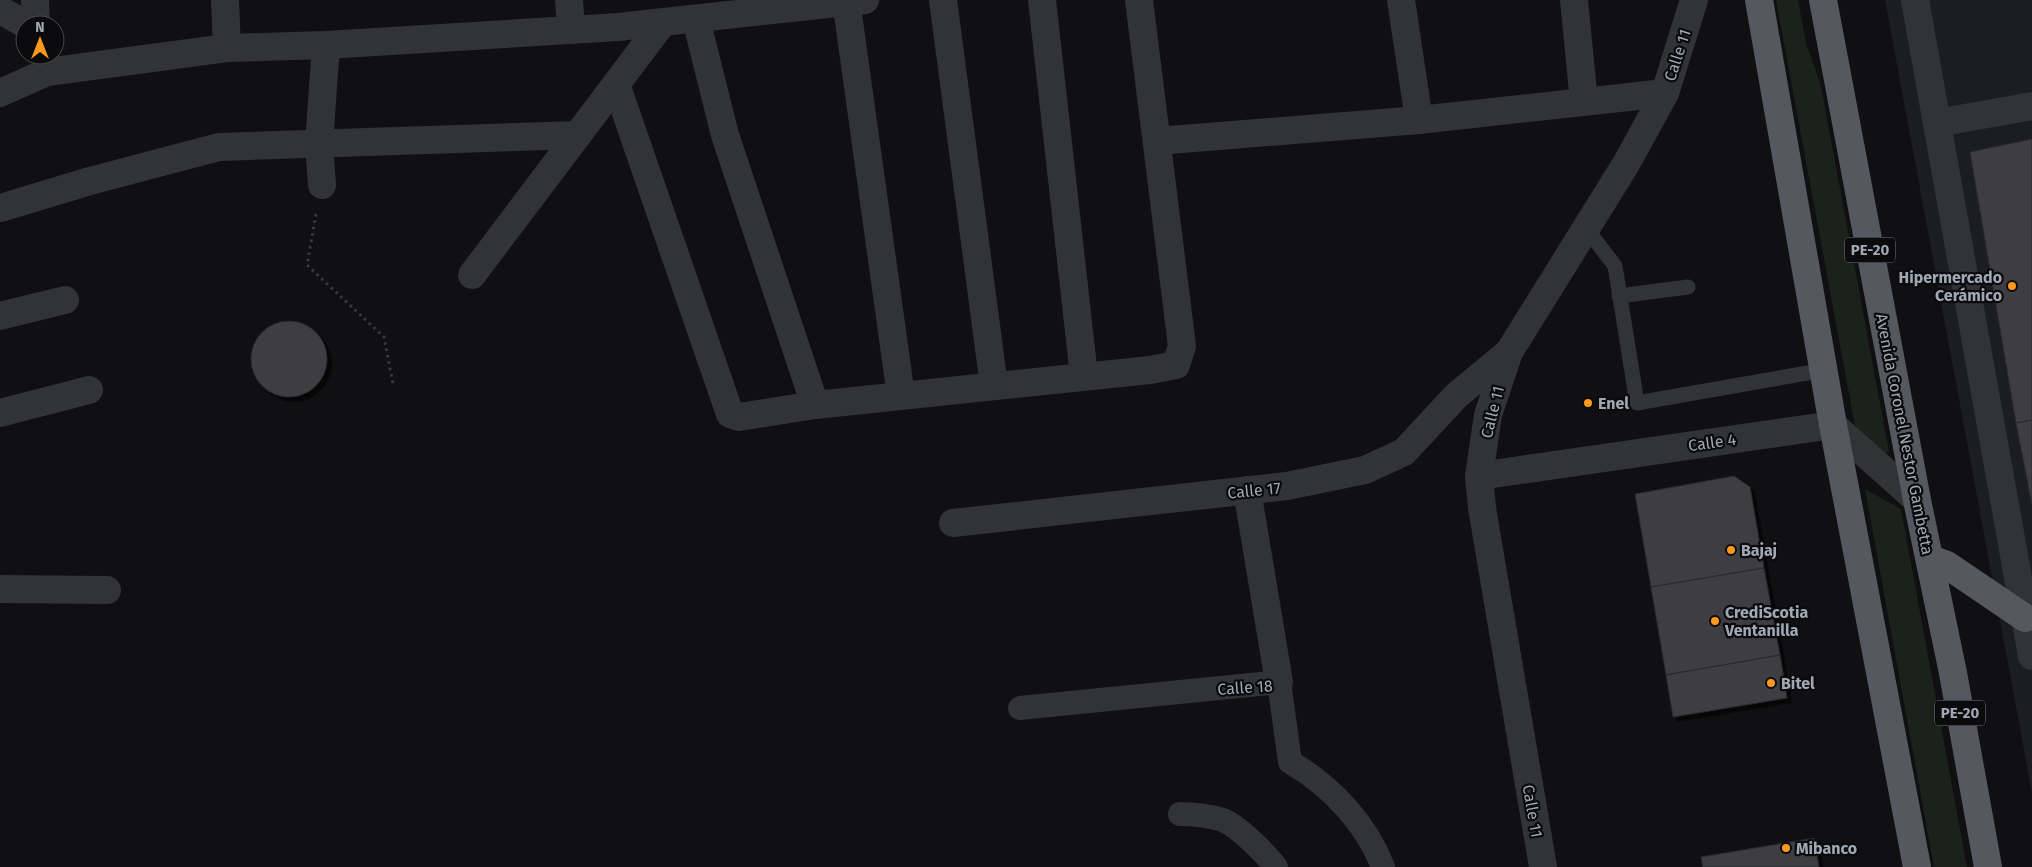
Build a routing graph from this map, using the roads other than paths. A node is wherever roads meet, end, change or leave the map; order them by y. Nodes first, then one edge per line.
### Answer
1 (35, 0) edge
2 (225, 0) edge
3 (569, 0) edge
4 (943, 0) edge
5 (1042, 0) edge
6 (1139, 0) edge
7 (1402, 0) edge
8 (1574, 0) edge
9 (1694, 0) edge
10 (1759, 0) edge
11 (1823, 0) edge
12 (1914, 0) edge
13 (852, 1) edge
14 (0, 10) edge
15 (36, 15) edge
16 (680, 15) edge
17 (15, 18) edge
18 (571, 30) junction
19 (326, 45) junction
20 (227, 48) junction
21 (65, 61) edge
22 (42, 65) edge
23 (616, 84) junction
24 (0, 93) edge
25 (1665, 93) junction
26 (1584, 102) junction
27 (2032, 106) edge
28 (1419, 120) junction
29 (1937, 123) junction
30 (578, 135) junction
31 (1157, 141) junction
32 (320, 144) junction
33 (322, 185) road end
34 (0, 208) edge
35 (1586, 228) junction
36 (472, 275) dead end
37 (1688, 287) dead end
38 (1619, 296) junction
39 (65, 300) dead end
40 (0, 316) edge
41 (1509, 352) junction
42 (1824, 370) junction
43 (1084, 376) junction
44 (994, 386) junction
45 (89, 390) dead end
46 (902, 396) junction
47 (815, 405) junction
48 (0, 413) edge
49 (1833, 425) junction
50 (1479, 476) junction
51 (1247, 490) junction
52 (1917, 500) junction
53 (953, 523) dead end
54 (1930, 558) junction
55 (2026, 584) edge
56 (0, 589) edge
57 (107, 590) dead end
58 (2030, 640) edge
59 (1279, 682) junction
60 (1020, 708) dead end
61 (1180, 814) dead end
62 (1276, 867) edge
63 (1383, 867) edge
64 (1543, 867) edge
65 (1917, 867) edge
66 (1988, 867) edge

1 - 15 street
2 - 20 street
3 - 18 street
4 - 44 street
5 - 43 street
6 - 31 street
7 - 28 street
8 - 26 street
9 - 25 street, Calle 11
10 - 42 highway
11 - 52 highway, Avenida Coronel Nestor Gambetta / PE-20
12 - 29 street
13 - 16 street
13 - 46 street
14 - 17 street
16 - 18 street
16 - 23 street
16 - 47 street
18 - 19 street
19 - 20 street
19 - 32 street
20 - 21 street
22 - 24 street
23 - 30 street
23 - 47 street
25 - 26 street
25 - 35 street, Calle 11
26 - 28 street
27 - 29 street
28 - 31 street
29 - 55 street
30 - 32 street
30 - 36 street
31 - 43 street
32 - 33 street
32 - 34 street
35 - 38 lane
35 - 41 street, Calle 11
37 - 38 lane
38 - 42 lane
39 - 40 street
41 - 50 street, Calle 11
41 - 51 street, Calle 17
42 - 49 highway
43 - 44 street
44 - 46 street
45 - 48 street
46 - 47 street
49 - 50 street, Calle 4
49 - 52 street
49 - 65 highway
50 - 64 street, Calle 11
51 - 53 street, Calle 17
51 - 59 street
52 - 54 highway, Avenida Coronel Nestor Gambetta / PE-20
54 - 58 highway
54 - 66 highway, Avenida Coronel Nestor Gambetta / PE-20
55 - 58 street
56 - 57 street
59 - 60 street, Calle 18
59 - 63 street, Calle 18
61 - 62 street

